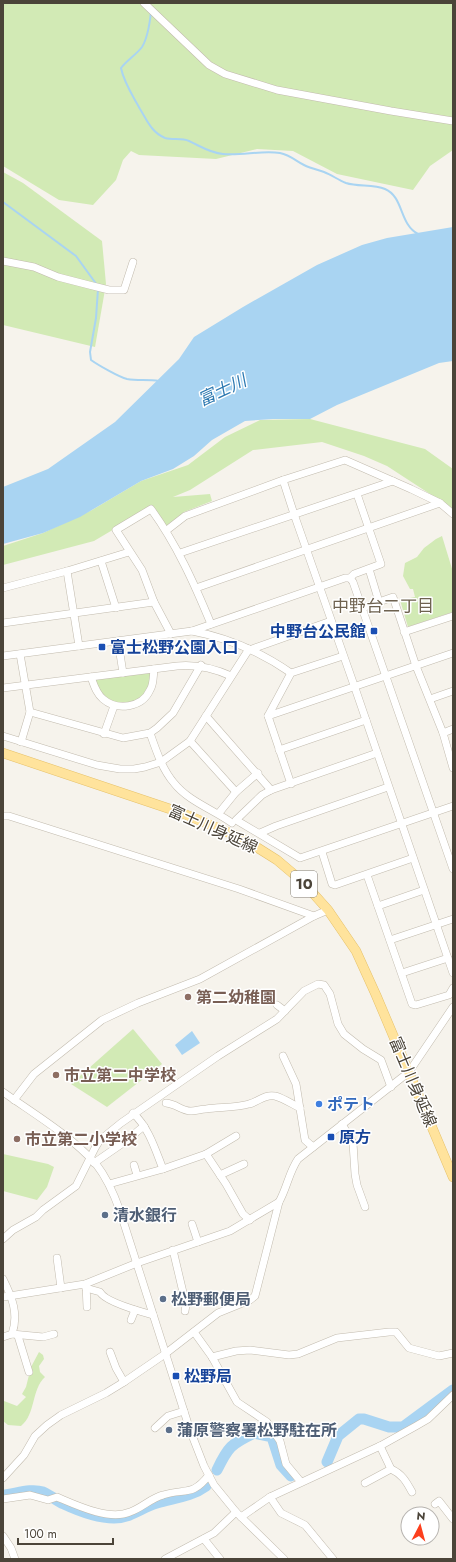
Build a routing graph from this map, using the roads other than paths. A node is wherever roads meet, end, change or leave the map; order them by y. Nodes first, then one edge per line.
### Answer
1 (144, 3) edge
2 (453, 121) edge
3 (3, 261) edge
4 (133, 262) dead end
5 (283, 480) junction
6 (393, 481) junction
7 (357, 494) junction
8 (440, 503) junction
9 (294, 514) junction
10 (453, 514) edge
11 (369, 528) junction
12 (167, 530) junction
13 (306, 549) junction
14 (129, 552) junction
15 (180, 553) junction
16 (101, 561) junction
17 (369, 568) junction
18 (67, 571) junction
19 (350, 578) junction
20 (319, 586) junction
21 (3, 588) edge
22 (196, 588) junction
23 (154, 602) junction
24 (379, 602) junction
25 (116, 608) junction
26 (362, 608) junction
27 (74, 613) junction
28 (453, 616) edge
29 (331, 621) junction
30 (3, 623) edge
31 (211, 624) junction
32 (192, 631) junction
33 (404, 632) junction
34 (171, 634) junction
35 (118, 641) junction
36 (79, 646) junction
37 (251, 649) junction
38 (453, 653) edge
39 (20, 654) junction
40 (3, 656) edge
41 (343, 656) junction
42 (200, 665) junction
43 (416, 666) junction
44 (154, 669) junction
45 (122, 673) junction
46 (291, 673) junction
47 (231, 676) junction
48 (91, 677) junction
49 (385, 677) junction
50 (25, 685) junction
51 (3, 688) edge
52 (355, 688) junction
53 (453, 691) edge
54 (430, 699) junction
55 (114, 706) junction
56 (30, 712) junction
57 (206, 716) junction
58 (268, 716) junction
59 (366, 720) junction
60 (453, 729) edge
61 (150, 733) junction
62 (443, 733) junction
63 (104, 734) junction
64 (3, 736) edge
65 (190, 741) junction
66 (21, 742) junction
67 (279, 750) junction
68 (3, 753) edge
69 (377, 753) junction
70 (161, 762) junction
71 (453, 768) edge
72 (258, 773) junction
73 (291, 784) junction
74 (388, 787) junction
75 (272, 790) junction
76 (236, 792) junction
77 (453, 806) edge
78 (433, 812) junction
79 (219, 813) junction
80 (3, 816) edge
81 (232, 823) dead end
82 (401, 823) junction
83 (260, 833) junction
84 (322, 852) junction
85 (413, 858) junction
86 (453, 869) edge
87 (367, 874) junction
88 (424, 890) junction
89 (378, 906) junction
90 (328, 910) junction
91 (314, 916) junction
92 (453, 919) edge
93 (436, 924) junction
94 (390, 940) junction
95 (448, 958) junction
96 (402, 973) junction
97 (453, 973) edge
98 (453, 988) edge
99 (277, 1005) dead end
100 (453, 1007) edge
101 (285, 1011) junction
102 (283, 1056) dead end
103 (409, 1072) junction
104 (391, 1087) junction
105 (3, 1092) edge
106 (14, 1100) junction
107 (166, 1103) dead end
108 (300, 1108) junction
109 (133, 1113) junction
110 (342, 1124) junction
111 (144, 1126) junction
112 (236, 1136) dead end
113 (312, 1147) junction
114 (206, 1154) junction
115 (92, 1161) junction
116 (244, 1164) dead end
117 (134, 1165) dead end
118 (162, 1169) junction
119 (137, 1175) junction
120 (220, 1175) junction
121 (453, 1177) edge
122 (109, 1184) junction
123 (279, 1202) junction
124 (365, 1207) dead end
125 (250, 1220) junction
126 (192, 1224) dead end
127 (3, 1239) edge
128 (198, 1242) junction
129 (173, 1250) junction
130 (57, 1258) dead end
131 (137, 1263) junction
132 (3, 1279) edge
133 (86, 1286) junction
134 (62, 1288) junction
135 (11, 1295) junction
136 (3, 1297) edge
137 (87, 1307) dead end
138 (135, 1310) junction
139 (185, 1311) dead end
140 (153, 1315) junction
141 (130, 1320) dead end
142 (194, 1332) junction
143 (54, 1334) dead end
144 (15, 1335) junction
145 (3, 1337) edge
146 (110, 1352) dead end
147 (453, 1353) edge
148 (165, 1354) junction
149 (212, 1356) junction
150 (29, 1372) dead end
151 (124, 1382) junction
152 (453, 1395) edge
153 (184, 1410) junction
154 (155, 1428) dead end
155 (380, 1446) junction
156 (390, 1469) junction
157 (209, 1475) junction
158 (3, 1478) edge
159 (301, 1482) junction
160 (365, 1483) dead end
161 (412, 1492) dead end
162 (270, 1497) junction
163 (3, 1498) edge
164 (435, 1504) dead end
165 (239, 1515) junction
166 (453, 1519) edge
167 (3, 1536) edge
168 (204, 1539) junction
169 (175, 1557) edge
170 (15, 1559) edge
171 (164, 1559) edge
172 (220, 1559) edge
173 (284, 1559) edge
174 (333, 1559) edge

1 - 2 street
3 - 4 street
5 - 6 street
5 - 9 street
5 - 12 street
6 - 7 street
6 - 8 street
7 - 9 street
7 - 11 street
8 - 10 street
8 - 11 street
9 - 13 street
9 - 15 street
11 - 13 street
11 - 17 street
12 - 14 street
12 - 15 street
13 - 20 street
13 - 22 street
14 - 16 street
14 - 23 street
15 - 22 street
16 - 18 street
16 - 25 street
17 - 19 street
17 - 24 street
18 - 21 street
18 - 27 street
19 - 20 street
19 - 26 street
20 - 29 street
20 - 31 street
22 - 31 street
23 - 25 street
23 - 34 street
24 - 26 street
24 - 33 street
25 - 27 street
26 - 49 street
27 - 30 street
27 - 36 street
28 - 33 street
29 - 37 street
29 - 41 street
31 - 32 street
32 - 34 street
32 - 37 street
33 - 43 street
34 - 35 street
35 - 36 street
35 - 45 street
36 - 39 street
37 - 46 street
37 - 47 street
38 - 43 street
39 - 40 street
39 - 50 street
41 - 46 street
41 - 52 street
42 - 44 street
42 - 47 street
42 - 61 street
43 - 49 street
43 - 54 street
44 - 45 street
44 - 55 street
45 - 48 street
46 - 58 street
47 - 57 street
48 - 50 street
48 - 55 street
49 - 52 street
49 - 78 street
50 - 51 street
50 - 56 street
52 - 58 street
52 - 59 street
53 - 54 street
54 - 62 street
55 - 63 street
56 - 63 street
56 - 66 street
57 - 65 street
57 - 72 street
58 - 67 street
59 - 67 street
59 - 69 street
60 - 62 street
61 - 63 street
61 - 70 street
62 - 71 street
64 - 66 street
65 - 70 street
65 - 76 street
66 - 70 street
67 - 73 street
68 - 90 main road, 富士川身延線 / 10
69 - 73 street
69 - 74 street
70 - 79 street
72 - 75 street
72 - 76 street
73 - 75 street
74 - 82 street
74 - 83 street
75 - 83 street
76 - 79 street
77 - 78 street
78 - 82 street
78 - 86 street
79 - 81 street
80 - 91 street
82 - 84 street
82 - 85 street
83 - 84 street
84 - 87 street
85 - 87 street
85 - 88 street
87 - 89 street
88 - 89 street
88 - 93 street
89 - 94 street
90 - 91 street
90 - 103 main road, 富士川身延線 / 10
91 - 106 street
92 - 93 street
93 - 94 street
93 - 95 street
94 - 96 street
95 - 96 street
95 - 97 street
96 - 98 street
99 - 101 street
100 - 103 street
101 - 104 street
101 - 109 street
102 - 108 street
103 - 104 street
103 - 121 main road, 富士川身延線 / 10
104 - 110 street
105 - 106 street
106 - 115 street
107 - 108 street
108 - 113 street
109 - 111 street
109 - 115 street
110 - 113 street
110 - 124 street
111 - 115 street
111 - 118 street
112 - 114 street
113 - 123 street
114 - 118 street
114 - 120 street
115 - 122 street
115 - 127 street
116 - 120 street
117 - 119 street
118 - 119 street
119 - 122 street
120 - 125 street
122 - 131 street
123 - 125 street
123 - 142 street
125 - 128 street
126 - 128 street
128 - 129 street
129 - 131 street
129 - 139 street
130 - 134 street
131 - 133 street
131 - 140 street
132 - 135 street
133 - 134 street
133 - 137 street
133 - 138 street
134 - 135 street
135 - 136 street
135 - 144 street
138 - 140 street
138 - 141 street
140 - 148 street
142 - 148 street
142 - 149 street
143 - 144 street
144 - 145 street
144 - 150 street
146 - 151 street
147 - 149 street
148 - 151 street
148 - 153 street
149 - 159 street
151 - 158 street
152 - 155 street
153 - 154 street
153 - 157 street
155 - 156 street
155 - 159 street
156 - 160 street
156 - 161 street
157 - 163 street
157 - 165 street
159 - 162 street
162 - 165 street
162 - 174 street
164 - 166 street
165 - 168 street
165 - 173 street
167 - 170 street
168 - 169 street
168 - 172 street
169 - 171 street

